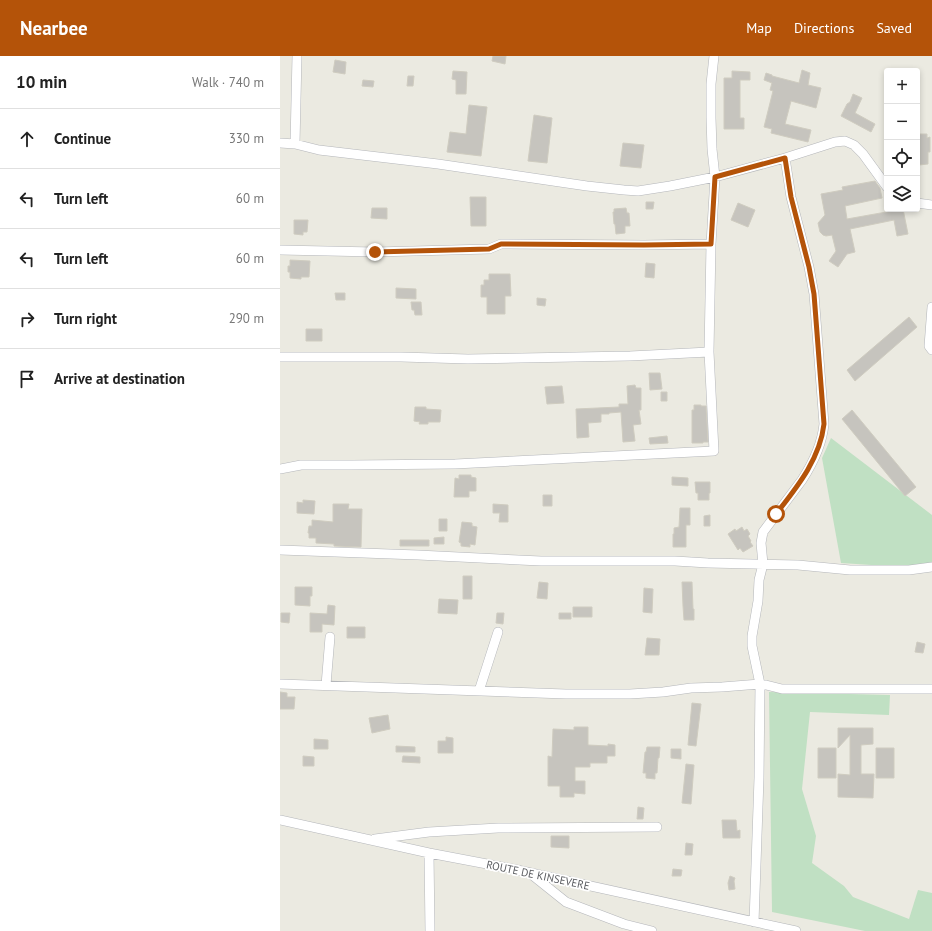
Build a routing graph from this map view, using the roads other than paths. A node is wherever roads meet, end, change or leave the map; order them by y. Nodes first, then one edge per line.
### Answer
1 (297, 56) edge
2 (714, 56) edge
3 (280, 143) edge
4 (295, 144) junction
5 (785, 158) junction
6 (715, 177) junction
7 (884, 183) edge
8 (920, 203) edge
9 (932, 205) edge
10 (711, 244) junction
11 (280, 250) edge
12 (932, 307) edge
13 (932, 350) edge
14 (709, 352) junction
15 (280, 357) edge
16 (280, 469) edge
17 (280, 550) edge
18 (762, 564) junction
19 (932, 567) edge
20 (498, 632) dead end
21 (330, 637) dead end
22 (280, 684) edge
23 (760, 684) junction
24 (326, 685) junction
25 (932, 689) edge
26 (479, 691) junction
27 (280, 820) edge
28 (657, 827) dead end
29 (369, 840) junction
30 (429, 853) junction
31 (528, 872) junction
32 (754, 922) junction
33 (624, 928) edge
34 (430, 931) edge
35 (652, 931) edge
36 (796, 931) edge

1 - 4 street
2 - 6 street
3 - 4 street
4 - 6 street
5 - 6 street
5 - 7 street
5 - 18 street
6 - 10 street
8 - 9 street
10 - 11 street
10 - 14 street
12 - 13 street
14 - 15 street
14 - 16 street
17 - 18 street
18 - 19 street
18 - 23 street
20 - 26 street
21 - 24 street
22 - 24 street
23 - 25 street
23 - 26 street
23 - 32 street
24 - 26 street
27 - 29 street, ROUTE DE KINSEVERE
28 - 29 street
29 - 30 street, ROUTE DE KINSEVERE
30 - 31 street, ROUTE DE KINSEVERE
30 - 34 street
31 - 32 street, ROUTE DE KINSEVERE
31 - 33 street
32 - 36 street, ROUTE DE KINSEVERE
33 - 35 street

